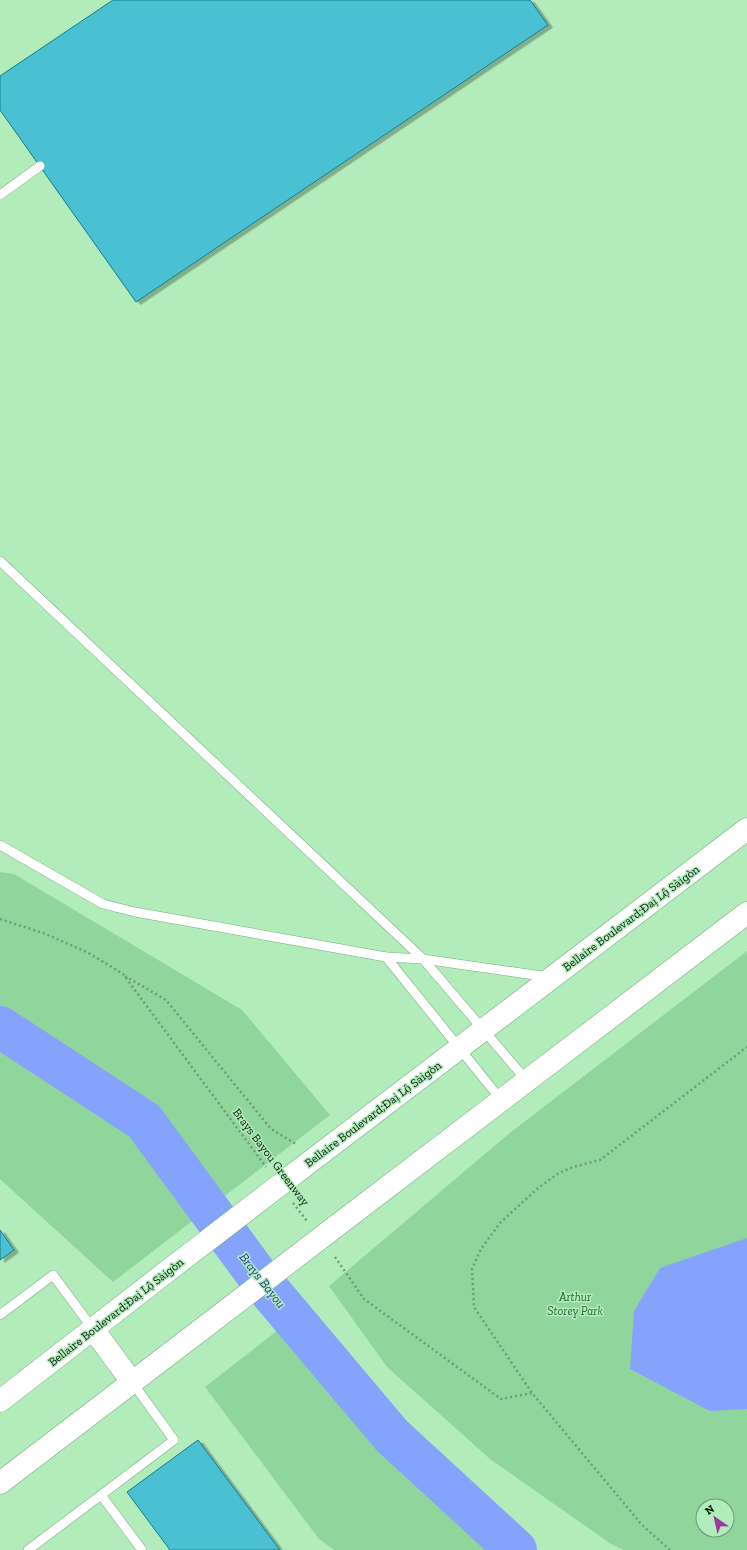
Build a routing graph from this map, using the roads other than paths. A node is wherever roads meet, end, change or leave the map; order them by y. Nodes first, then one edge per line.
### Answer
1 (40, 166) dead end
2 (0, 195) edge
3 (0, 561) edge
4 (747, 829) edge
5 (0, 845) edge
6 (747, 913) edge
7 (386, 957) junction
8 (423, 959) junction
9 (552, 978) junction
10 (484, 1029) junction
11 (459, 1048) junction
12 (527, 1081) junction
13 (502, 1101) junction
14 (0, 1315) edge
15 (93, 1329) junction
16 (132, 1382) junction
17 (0, 1401) edge
18 (0, 1483) edge
19 (101, 1495) junction
20 (28, 1550) edge
21 (142, 1550) edge

1 - 2 lane
3 - 8 lane
4 - 9 main road, Bellaire Boulevard;Đại Lộ Sàigòn
5 - 7 lane
6 - 12 main road
7 - 8 lane
7 - 11 lane
8 - 9 lane
8 - 10 lane
9 - 10 main road, Bellaire Boulevard;Đại Lộ Sàigòn
10 - 11 main road, Bellaire Boulevard;Đại Lộ Sàigòn
10 - 12 lane
11 - 13 lane
11 - 15 main road, Bellaire Boulevard;Đại Lộ Sàigòn, bridge
12 - 13 main road
13 - 16 main road, bridge
14 - 15 lane
15 - 16 main road
15 - 17 main road, Bellaire Boulevard;Đại Lộ Sàigòn
16 - 18 main road
16 - 19 lane
19 - 20 lane
19 - 21 lane

